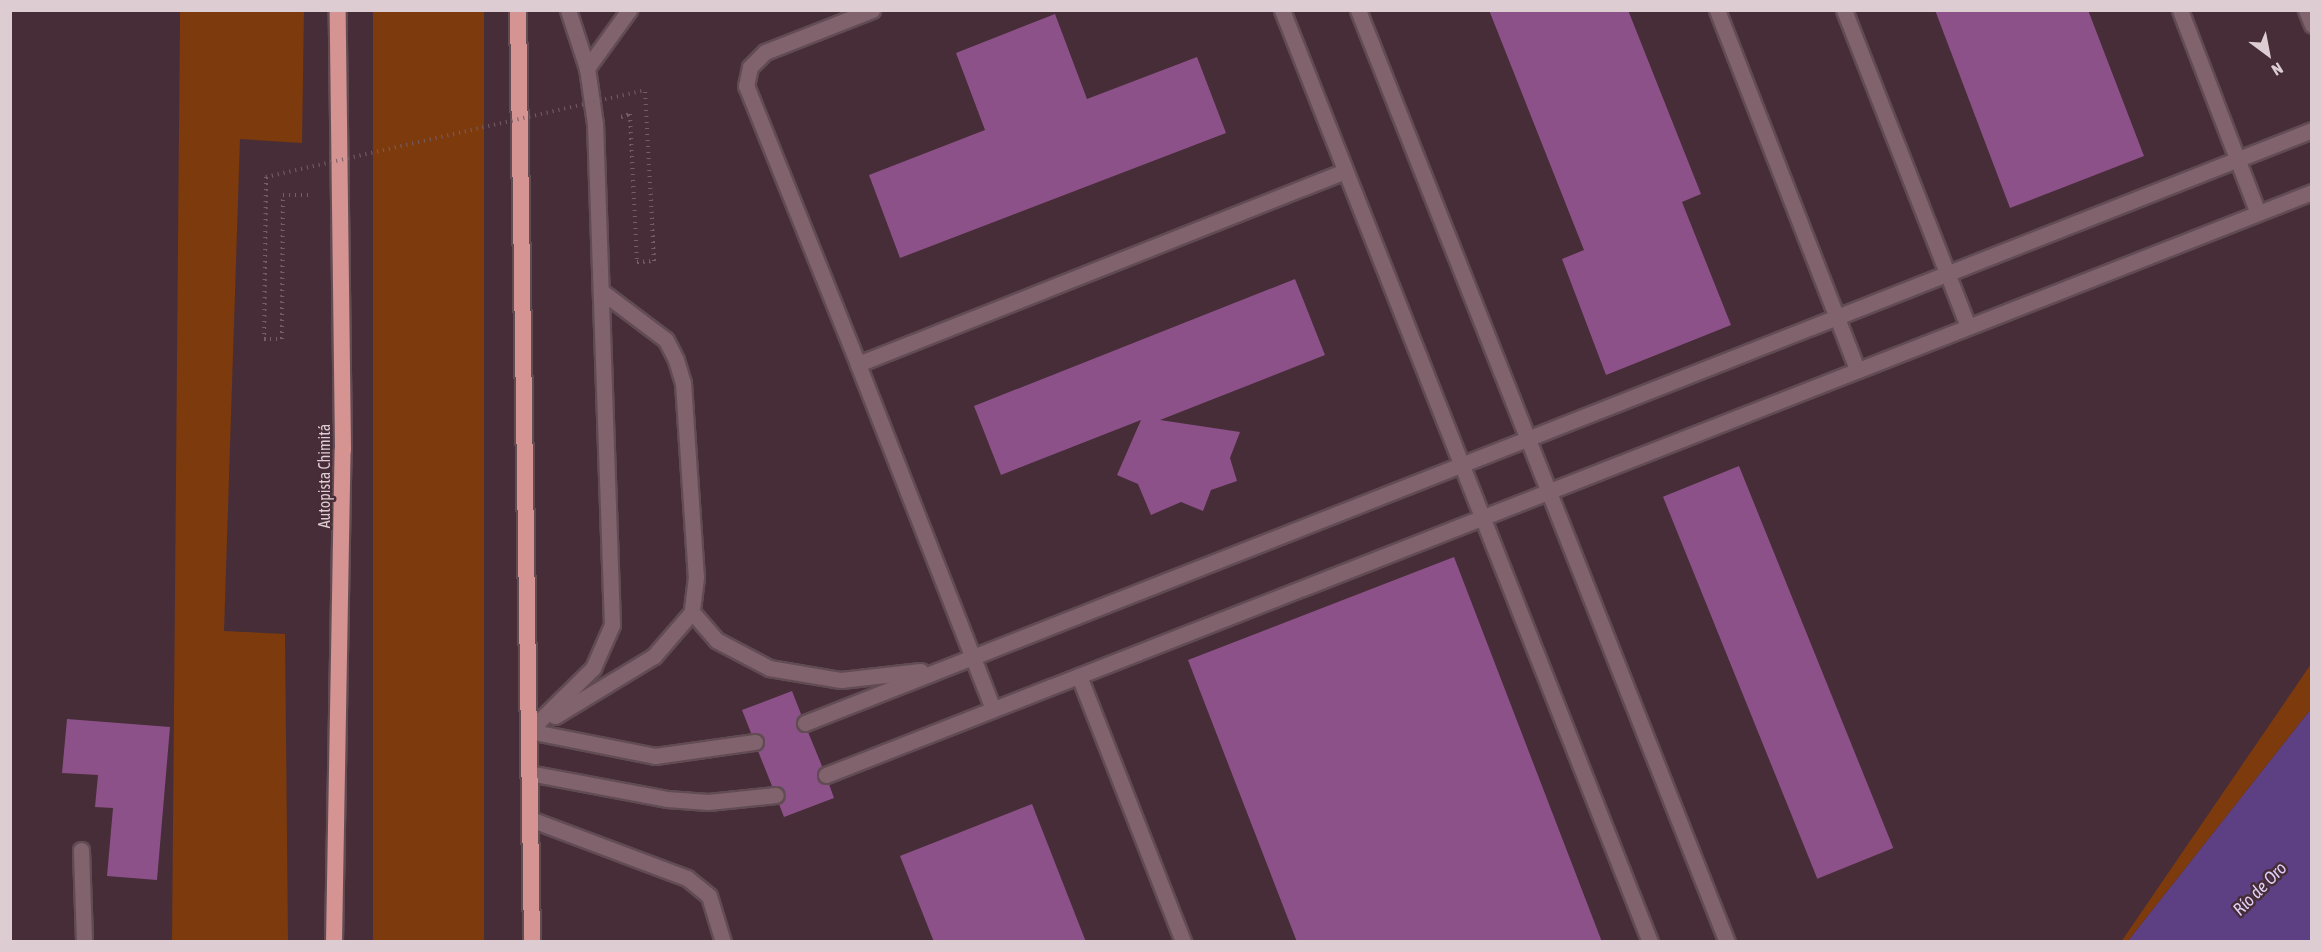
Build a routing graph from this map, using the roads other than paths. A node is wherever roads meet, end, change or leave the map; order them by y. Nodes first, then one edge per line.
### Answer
1 (338, 10) edge
2 (518, 10) edge
3 (568, 10) edge
4 (629, 10) edge
5 (872, 10) edge
6 (1282, 10) edge
7 (1359, 10) edge
8 (1717, 10) edge
9 (1844, 10) edge
10 (2180, 10) edge
11 (2306, 10) edge
12 (2312, 25) edge
13 (587, 68) junction
14 (2312, 129) edge
15 (2237, 158) junction
16 (1345, 171) junction
17 (2312, 192) edge
18 (2258, 213) junction
19 (1947, 273) junction
20 (601, 291) junction
21 (1836, 316) junction
22 (1968, 327) junction
23 (858, 364) junction
24 (1857, 370) junction
25 (1525, 439) junction
26 (1460, 465) junction
27 (1546, 492) junction
28 (1481, 518) junction
29 (692, 612) junction
30 (972, 657) junction
31 (940, 669) junction
32 (1079, 676) junction
33 (993, 709) junction
34 (805, 723) dead end
35 (529, 731) junction
36 (754, 742) dead end
37 (529, 773) junction
38 (826, 775) dead end
39 (776, 795) dead end
40 (530, 819) junction
41 (81, 850) dead end
42 (84, 942) edge
43 (334, 942) edge
44 (532, 942) edge
45 (723, 942) edge
46 (1183, 942) edge
47 (1650, 942) edge
48 (1727, 942) edge

1 - 43 highway, Autopista Chimitá
2 - 35 highway
3 - 13 lane
4 - 13 lane
5 - 23 lane
6 - 16 lane
7 - 25 lane
8 - 21 lane
9 - 19 lane
10 - 15 lane
11 - 12 lane
13 - 20 lane
14 - 15 lane
15 - 18 lane
15 - 19 lane
16 - 23 lane
16 - 26 lane
17 - 18 lane
18 - 22 lane
19 - 21 lane
19 - 22 lane
20 - 29 lane
20 - 35 lane
21 - 24 lane
21 - 25 lane
22 - 24 lane
23 - 30 lane
24 - 27 lane
25 - 26 lane
25 - 27 lane
26 - 28 lane
26 - 30 lane
27 - 28 lane
27 - 48 lane
28 - 32 lane
28 - 47 lane
29 - 31 lane
29 - 35 lane
30 - 31 lane
30 - 33 lane
31 - 34 lane
32 - 33 lane
32 - 46 lane
33 - 38 lane
35 - 36 lane
35 - 37 highway
37 - 39 lane
37 - 40 highway
40 - 44 highway
40 - 45 lane
41 - 42 lane

